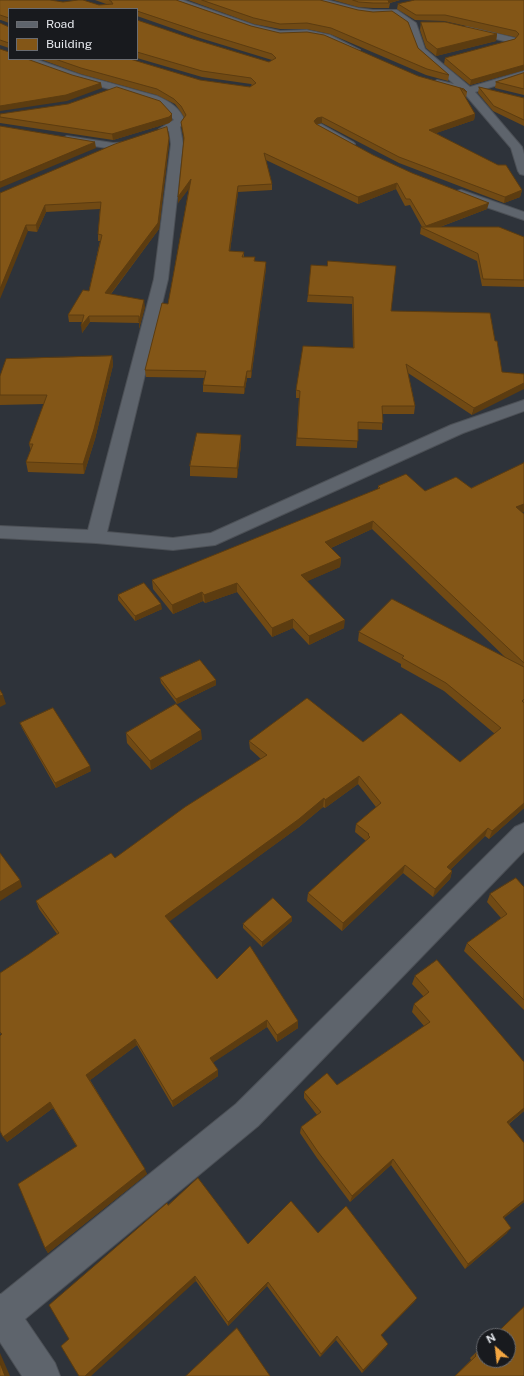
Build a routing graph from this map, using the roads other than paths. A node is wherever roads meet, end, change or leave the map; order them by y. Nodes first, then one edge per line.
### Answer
1 (175, 0) edge
2 (317, 0) edge
3 (457, 28) edge
4 (491, 46) edge
5 (365, 54) edge
6 (447, 58) edge
7 (29, 60) edge
8 (433, 62) junction
9 (524, 74) edge
10 (428, 80) edge
11 (118, 88) junction
12 (473, 90) junction
13 (494, 92) edge
14 (97, 95) edge
15 (174, 126) junction
16 (321, 126) edge
17 (55, 137) edge
18 (113, 146) junction
19 (360, 150) edge
20 (94, 155) edge
21 (524, 171) edge
22 (450, 189) edge
23 (524, 216) edge
24 (524, 405) edge
25 (0, 532) edge
26 (96, 537) junction
27 (524, 834) edge
28 (2, 1313) edge
29 (42, 1376) edge

1 - 5 street
2 - 8 street
3 - 4 street
6 - 8 street
7 - 11 street
8 - 12 street
9 - 12 street
10 - 12 street
11 - 14 street
11 - 15 street
12 - 13 street
12 - 21 street
15 - 18 street
15 - 26 street
16 - 19 street
17 - 18 street
18 - 20 street
22 - 23 street
24 - 26 street
25 - 26 street
27 - 28 street
28 - 29 street

